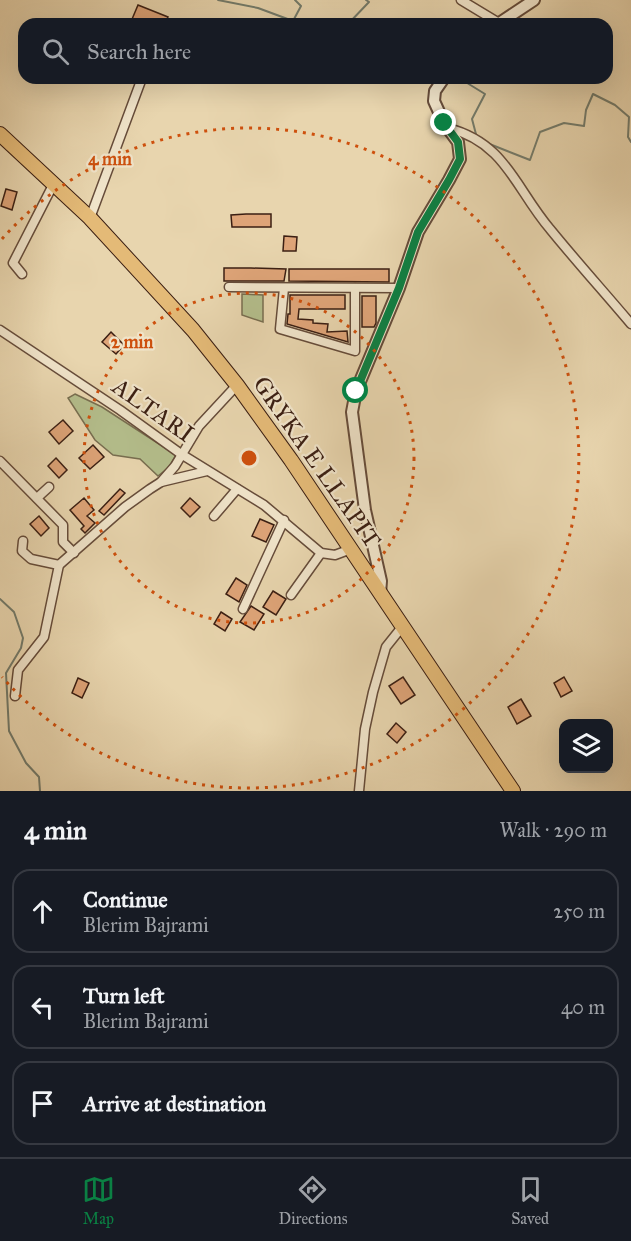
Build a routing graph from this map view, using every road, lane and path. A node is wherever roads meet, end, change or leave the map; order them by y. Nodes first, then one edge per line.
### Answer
1 (461, 0) edge
2 (534, 0) edge
3 (490, 18) edge
4 (508, 18) edge
5 (140, 84) edge
6 (440, 84) edge
7 (448, 128) junction
8 (0, 134) edge
9 (54, 183) junction
10 (90, 218) junction
11 (22, 274) dead end
12 (229, 287) dead end
13 (284, 288) junction
14 (355, 288) junction
15 (399, 288) junction
16 (631, 324) edge
17 (0, 330) edge
18 (237, 385) junction
19 (181, 454) junction
20 (0, 462) edge
21 (207, 471) junction
22 (161, 482) junction
23 (49, 487) dead end
24 (237, 489) junction
25 (37, 498) junction
26 (214, 516) dead end
27 (284, 520) junction
28 (22, 541) dead end
29 (351, 549) junction
30 (74, 553) junction
31 (321, 553) junction
32 (59, 566) junction
33 (380, 594) junction
34 (291, 595) dead end
35 (243, 609) dead end
36 (402, 627) junction
37 (15, 696) dead end
38 (359, 791) edge
39 (513, 791) edge

1 - 3 street
2 - 4 street
5 - 10 street
6 - 7 street
7 - 15 street
7 - 16 street
8 - 9 main road, GRYKA E LLAPIT
9 - 10 main road, GRYKA E LLAPIT
9 - 11 street
10 - 18 main road, GRYKA E LLAPIT
12 - 13 street
13 - 14 street
13 - 14 street
14 - 15 street
15 - 33 street
17 - 19 street, ALTARI
18 - 19 street
18 - 29 main road, GRYKA E LLAPIT
19 - 21 street, ALTARI
19 - 22 street
20 - 25 street
21 - 22 street
21 - 24 street, ALTARI
22 - 30 street
23 - 25 street
24 - 26 street
24 - 27 street, ALTARI
25 - 30 street
27 - 31 street, ALTARI
27 - 35 street
28 - 32 street
29 - 31 street
29 - 33 main road, GRYKA E LLAPIT
30 - 32 street
31 - 34 street
32 - 37 street
33 - 36 main road, GRYKA E LLAPIT
36 - 38 street
36 - 39 main road, GRYKA E LLAPIT

